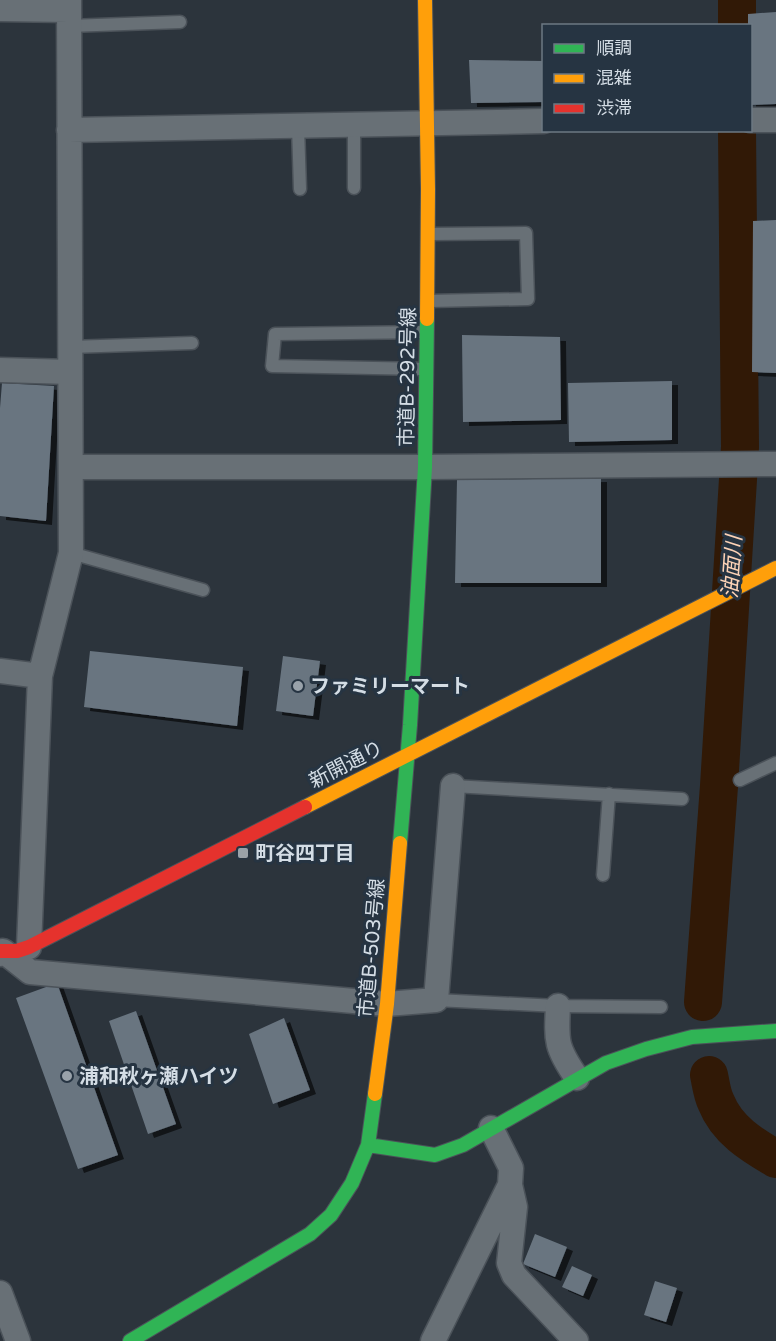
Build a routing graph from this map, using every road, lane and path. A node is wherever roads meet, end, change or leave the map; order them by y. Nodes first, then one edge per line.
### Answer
1 (425, 0) edge
2 (0, 9) edge
3 (69, 12) edge
4 (180, 22) dead end
5 (752, 120) edge
6 (776, 120) edge
7 (428, 122) junction
8 (542, 122) edge
9 (354, 126) junction
10 (298, 127) junction
11 (69, 130) junction
12 (354, 188) dead end
13 (300, 189) dead end
14 (428, 234) junction
15 (427, 301) junction
16 (426, 332) junction
17 (192, 343) dead end
18 (70, 347) junction
19 (426, 369) junction
20 (0, 370) edge
21 (70, 372) junction
22 (776, 464) edge
23 (71, 467) junction
24 (424, 467) junction
25 (71, 553) junction
26 (776, 568) edge
27 (203, 590) dead end
28 (0, 671) edge
29 (40, 676) junction
30 (407, 754) junction
31 (776, 763) edge
32 (740, 780) dead end
33 (453, 786) joint
34 (609, 794) junction
35 (682, 799) dead end
36 (603, 875) dead end
37 (29, 947) junction
38 (1, 952) edge
39 (436, 1000) junction
40 (387, 1004) junction
41 (558, 1006) junction
42 (661, 1007) dead end
43 (776, 1031) edge
44 (577, 1078) junction
45 (491, 1128) junction
46 (368, 1144) junction
47 (510, 1185) junction
48 (0, 1293) edge
49 (18, 1341) edge
50 (130, 1341) edge
51 (433, 1341) edge
52 (576, 1341) edge

1 - 7 street, 市道B-292号線
2 - 3 street
3 - 4 lane
3 - 11 street
5 - 6 street
7 - 8 street
7 - 9 street
7 - 14 street, 市道B-292号線
9 - 10 street
9 - 12 lane
10 - 11 street
10 - 13 lane
11 - 18 street
14 - 15 street, 市道B-292号線
14 - 15 lane
15 - 16 street, 市道B-292号線
16 - 19 street, 市道B-292号線
16 - 19 lane
17 - 18 lane
18 - 21 street
19 - 24 street, 市道B-292号線
20 - 21 street
21 - 23 street
22 - 24 street
23 - 24 street
23 - 25 street
24 - 30 street, 市道B-292号線
25 - 27 lane
25 - 29 street
26 - 30 street, 新開通り
28 - 29 street
29 - 37 street
30 - 37 street, 新開通り
30 - 40 street, 市道B-503号線
31 - 32 lane
33 - 34 lane
33 - 39 street
34 - 35 lane
34 - 36 lane
37 - 38 street, 新開通り
38 - 40 street
39 - 40 street
39 - 41 lane
40 - 46 street, 市道B-503号線
41 - 42 lane
41 - 44 street
43 - 44 street
44 - 45 street
45 - 46 street
45 - 47 street
46 - 50 street, 市道B-503号線
47 - 51 street
47 - 52 street
48 - 49 street

